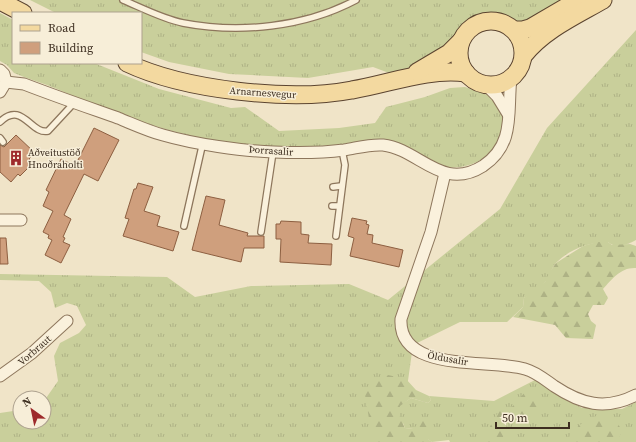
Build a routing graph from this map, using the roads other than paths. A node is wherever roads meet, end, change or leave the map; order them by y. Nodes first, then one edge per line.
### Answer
1 (123, 0) edge
2 (356, 0) edge
3 (578, 0) edge
4 (603, 0) edge
5 (0, 1) edge
6 (21, 12) edge
7 (514, 30) junction
8 (461, 41) junction
9 (524, 55) junction
10 (130, 64) edge
11 (0, 70) edge
12 (466, 73) junction
13 (512, 78) junction
14 (401, 79) junction
15 (486, 85) junction
16 (3, 87) edge
17 (74, 102) junction
18 (510, 120) junction
19 (0, 122) edge
20 (203, 142) junction
21 (342, 150) junction
22 (273, 152) junction
23 (445, 173) junction
24 (341, 186) junction
25 (333, 187) dead end
26 (332, 206) dead end
27 (339, 206) junction
28 (0, 220) edge
29 (21, 220) dead end
30 (184, 226) dead end
31 (261, 232) dead end
32 (336, 236) dead end
33 (66, 321) dead end
34 (0, 376) edge
35 (636, 395) edge

1 - 2 lane
3 - 7 main road
4 - 9 main road
5 - 6 main road
7 - 8 main road
7 - 9 main road
8 - 12 main road
8 - 14 main road, Arnarnesvegur
9 - 13 main road
10 - 14 main road, Arnarnesvegur
11 - 16 street, Þorrasalir
12 - 14 main road, Arnarnesvegur
12 - 15 main road
13 - 15 main road
13 - 18 street, Þorrasalir
15 - 18 street
16 - 17 street, Þorrasalir
17 - 19 lane
17 - 20 street, Þorrasalir
18 - 23 street, Þorrasalir
20 - 22 street, Þorrasalir
20 - 30 lane
21 - 22 street, Þorrasalir
21 - 23 street, Þorrasalir
21 - 24 lane
22 - 31 lane
23 - 35 street, Öldusalir
24 - 25 lane
24 - 27 lane
26 - 27 lane
27 - 32 lane
28 - 29 street
33 - 34 street, Vorbraut

